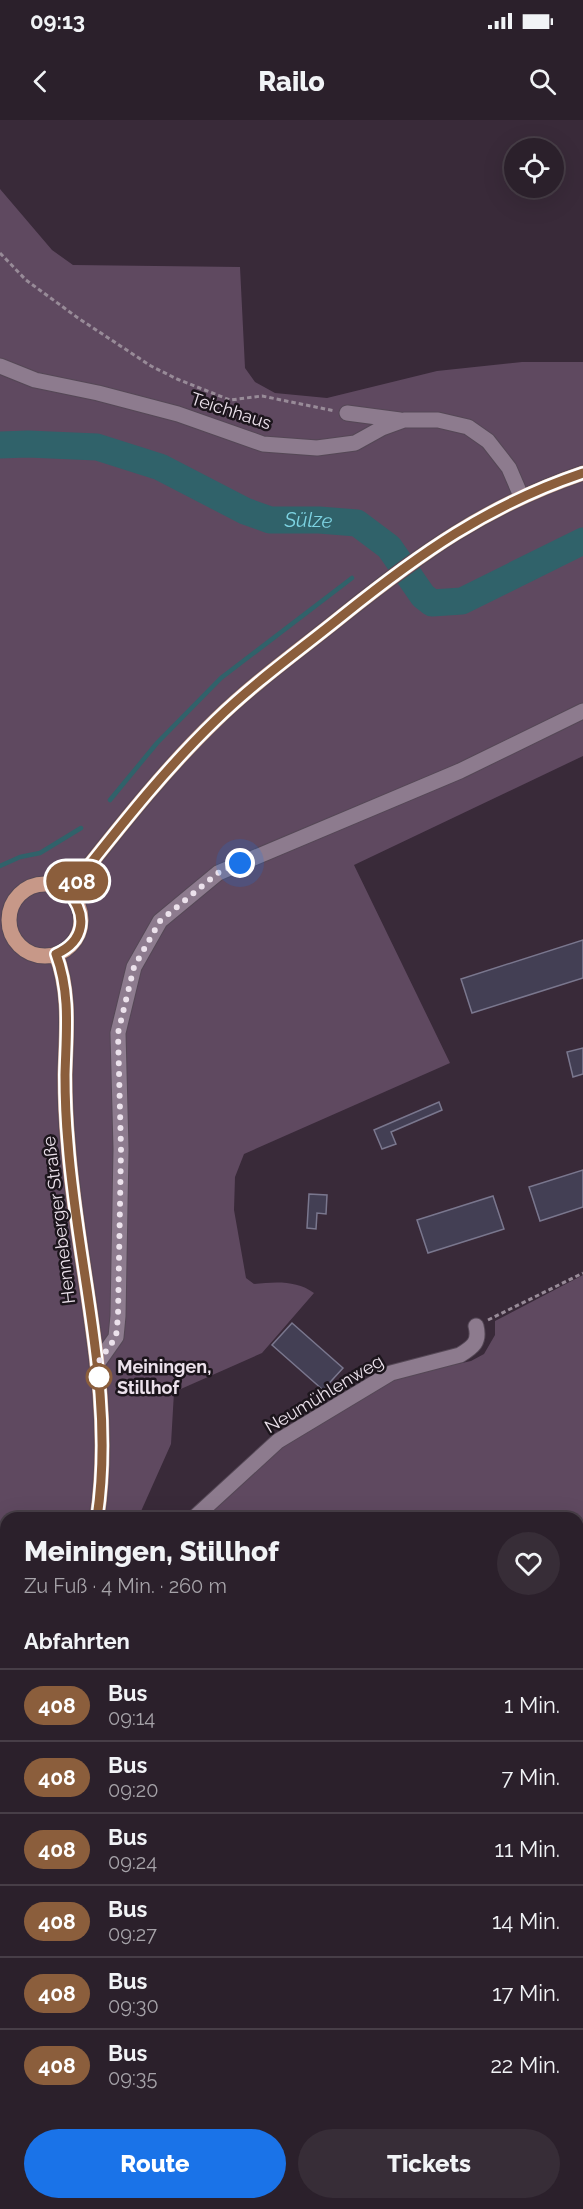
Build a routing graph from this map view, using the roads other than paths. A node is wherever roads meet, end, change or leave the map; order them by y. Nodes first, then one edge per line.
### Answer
1 (0, 366) edge
2 (347, 413) road end
3 (404, 420) junction
4 (583, 473) edge
5 (521, 496) junction
6 (583, 711) edge
7 (68, 892) junction
8 (5, 914) edge
9 (56, 954) junction
10 (476, 1326) road end
11 (97, 1364) junction
12 (98, 1512) edge
13 (201, 1512) edge

1 - 3 street, Teichhaus
2 - 3 street
3 - 5 street, Teichhaus
4 - 5 main road
5 - 7 main road
6 - 11 street
7 - 8 main road
7 - 9 main road
8 - 9 main road
9 - 11 main road, Henneberger Straße
10 - 13 street, Neumühlenweg
11 - 12 main road, Henneberger Straße

